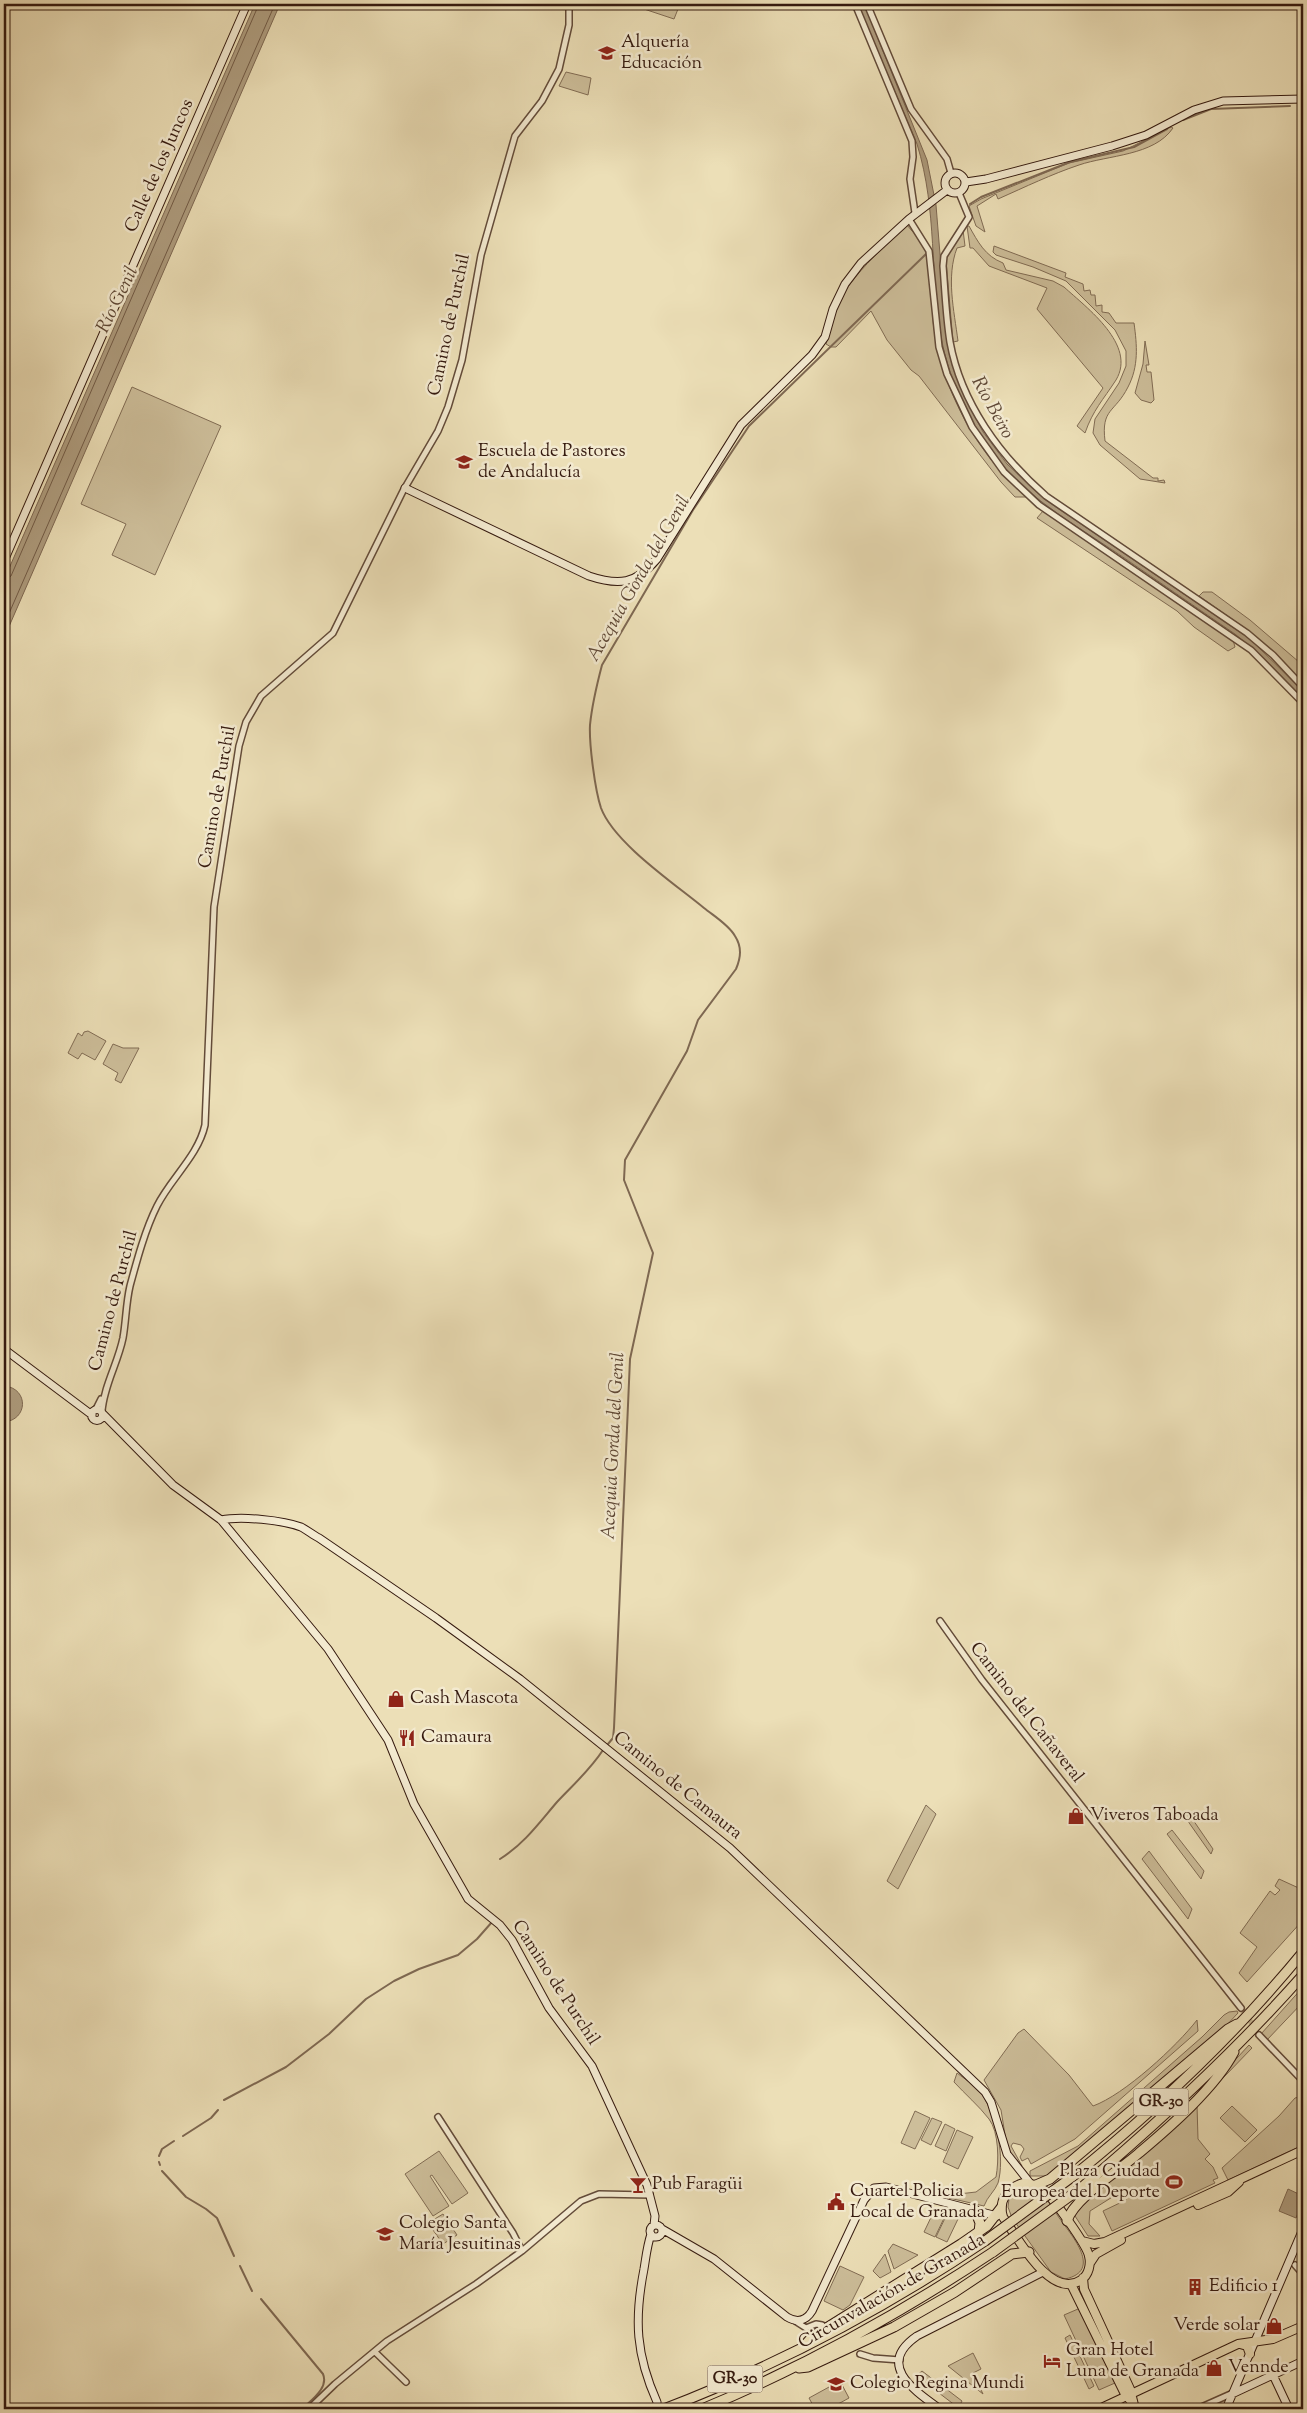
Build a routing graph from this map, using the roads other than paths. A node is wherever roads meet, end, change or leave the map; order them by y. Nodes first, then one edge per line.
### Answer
1 (247, 4) edge
2 (569, 4) edge
3 (855, 4) edge
4 (867, 4) edge
5 (1303, 99) edge
6 (951, 173) junction
7 (966, 182) junction
8 (947, 190) junction
9 (959, 193) junction
10 (916, 213) junction
11 (909, 219) junction
12 (405, 488) junction
13 (4, 561) edge
14 (1303, 687) edge
15 (1303, 703) edge
16 (4, 1349) edge
17 (98, 1413) junction
18 (221, 1520) junction
19 (940, 1622) dead end
20 (1303, 1952) edge
21 (1303, 1976) edge
22 (1241, 2008) tunnel mouth
23 (1244, 2020) junction
24 (1259, 2035) tunnel mouth
25 (1238, 2045) junction
26 (1303, 2080) edge
27 (438, 2117) dead end
28 (1303, 2150) edge
29 (1241, 2179) junction
30 (1033, 2184) junction
31 (650, 2195) junction
32 (976, 2210) junction
33 (1001, 2211) junction
34 (1067, 2221) junction
35 (1303, 2229) edge
36 (657, 2232) junction
37 (979, 2232) junction
38 (1082, 2241) junction
39 (522, 2251) junction
40 (1029, 2252) junction
41 (1090, 2263) junction
42 (1295, 2265) dead end
43 (1043, 2272) junction
44 (1303, 2274) edge
45 (1083, 2278) junction
46 (1071, 2284) junction
47 (799, 2320) junction
48 (822, 2325) dead end
49 (1303, 2326) edge
50 (1255, 2341) junction
51 (1240, 2344) junction
52 (800, 2351) junction
53 (375, 2352) junction
54 (860, 2354) dead end
55 (1250, 2354) junction
56 (900, 2360) junction
57 (1303, 2361) edge
58 (791, 2369) junction
59 (1273, 2375) junction
60 (1240, 2377) junction
61 (406, 2382) dead end
62 (1128, 2386) junction
63 (1144, 2388) junction
64 (1242, 2389) junction
65 (1233, 2393) junction
66 (1129, 2395) junction
67 (657, 2402) dead end
68 (1134, 2406) edge
69 (667, 2408) edge
70 (309, 2409) edge
71 (702, 2409) edge
72 (940, 2409) edge
73 (1099, 2409) edge
74 (1197, 2409) edge
75 (1226, 2409) edge
76 (1289, 2409) edge

1 - 13 street, Calle de los Juncos
2 - 12 street, Camino de Purchil
3 - 10 street
4 - 6 street
5 - 7 street
6 - 7 street
6 - 8 street
7 - 9 street
8 - 9 street
8 - 10 street
9 - 14 street
10 - 11 street
11 - 12 street
11 - 15 street
12 - 17 street, Camino de Purchil
16 - 17 street
17 - 18 street, Camino de Purchil
18 - 30 street, Camino de Camaura
18 - 31 street, Camino de Purchil
19 - 22 street, Camino del Cañaveral
20 - 23 highway, Circunvalación de Granada / GR-30
21 - 25 highway, Circunvalación de Granada / GR-30
23 - 30 highway
23 - 52 highway, Circunvalación de Granada / GR-30, bridge
24 - 26 street
25 - 34 highway
25 - 58 highway, Circunvalación de Granada / GR-30, bridge
27 - 39 street
28 - 29 main road
29 - 38 main road
29 - 41 main road
30 - 33 main road
30 - 34 main road
31 - 36 street, Camino de Purchil
31 - 39 street
32 - 33 street
32 - 33 street
32 - 37 highway
32 - 47 street
33 - 37 highway
33 - 40 main road
34 - 38 main road
35 - 50 street
36 - 47 street
36 - 67 street
37 - 52 highway
38 - 41 main road
39 - 53 street
40 - 43 main road
40 - 58 highway
41 - 45 main road
42 - 44 street
43 - 46 main road
43 - 56 street
45 - 46 main road
45 - 62 main road
46 - 66 main road
47 - 48 street
49 - 50 main road
50 - 51 main road
50 - 55 street
51 - 55 main road
51 - 63 main road
52 - 69 highway, Circunvalación de Granada / GR-30
53 - 61 street
53 - 70 street
54 - 56 street
55 - 60 street
56 - 72 street
57 - 59 street
58 - 71 highway, Circunvalación de Granada / GR-30
59 - 64 street
59 - 76 street
60 - 64 street
60 - 65 street
62 - 63 main road
62 - 66 main road
63 - 66 main road
64 - 65 street
65 - 74 street
65 - 75 street
66 - 68 main road
66 - 73 main road

